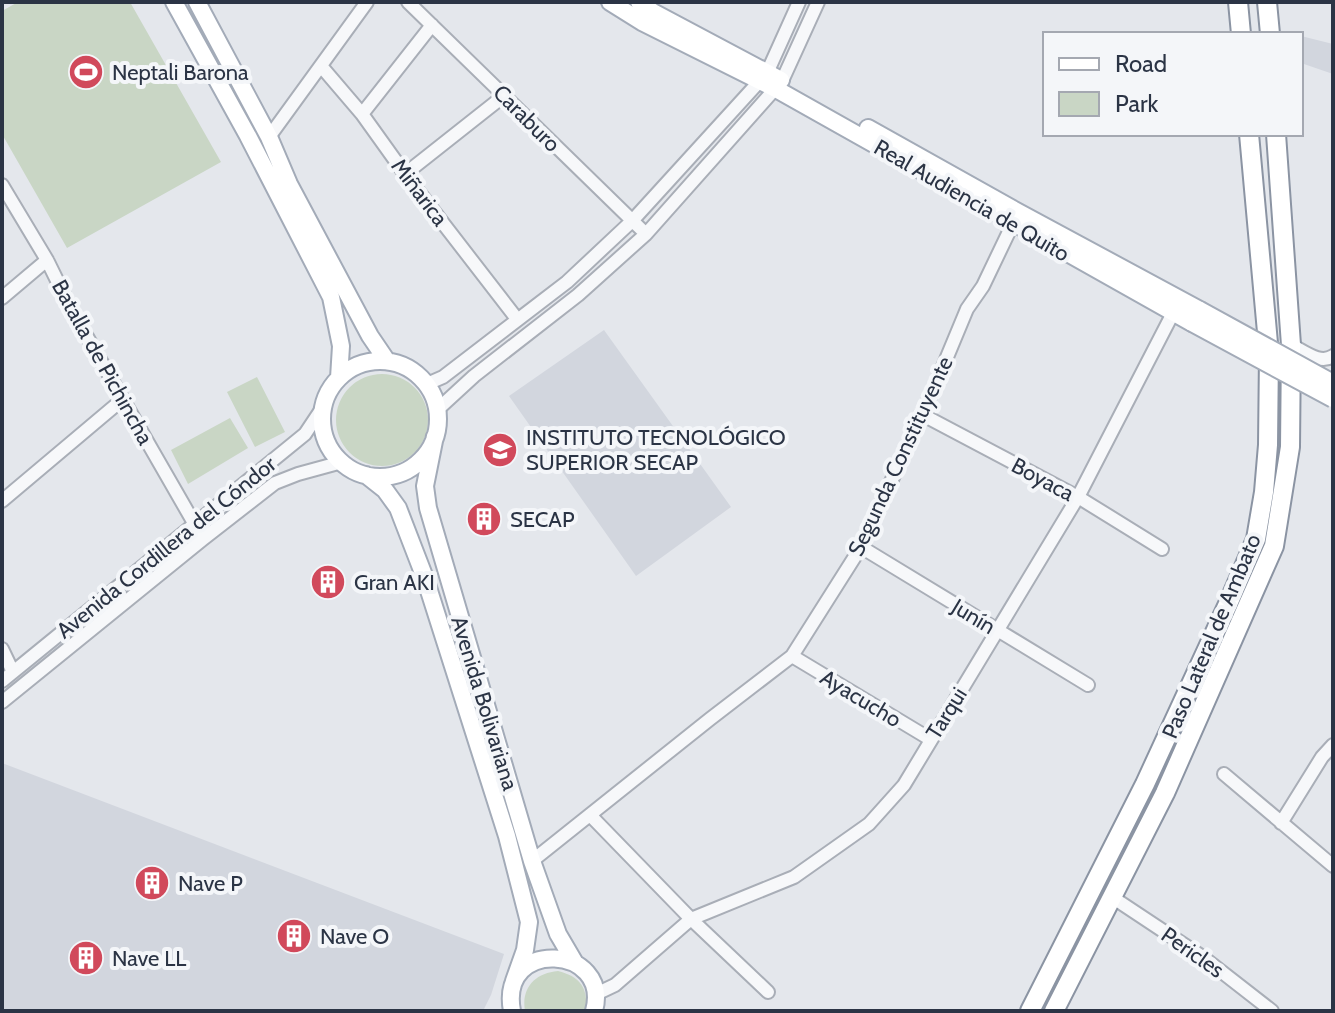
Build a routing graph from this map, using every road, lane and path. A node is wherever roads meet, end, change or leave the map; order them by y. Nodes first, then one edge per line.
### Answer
1 (174, 2) edge
2 (197, 2) edge
3 (367, 2) edge
4 (408, 2) edge
5 (610, 2) edge
6 (799, 2) edge
7 (818, 2) edge
8 (1238, 2) edge
9 (1267, 2) edge
10 (650, 5) edge
11 (432, 25) junction
12 (1241, 32) edge
13 (1270, 32) edge
14 (321, 66) junction
15 (771, 81) junction
16 (505, 95) junction
17 (362, 114) junction
18 (1249, 136) edge
19 (1276, 136) edge
20 (269, 137) junction
21 (702, 144) junction
22 (716, 155) junction
23 (405, 174) junction
24 (2, 185) edge
25 (1015, 218) junction
26 (632, 221) junction
27 (646, 234) junction
28 (47, 260) junction
29 (2, 298) edge
30 (1173, 313) junction
31 (1196, 316) junction
32 (517, 319) junction
33 (1291, 345) junction
34 (1333, 356) edge
35 (387, 361) junction
36 (339, 378) junction
37 (1333, 383) edge
38 (427, 384) junction
39 (123, 399) junction
40 (1333, 399) edge
41 (323, 407) junction
42 (437, 410) junction
43 (921, 414) junction
44 (435, 436) junction
45 (342, 462) junction
46 (366, 475) junction
47 (1078, 497) junction
48 (2, 501) edge
49 (195, 523) junction
50 (203, 539) junction
51 (861, 547) junction
52 (1162, 549) dead end
53 (998, 630) junction
54 (2, 649) edge
55 (792, 656) junction
56 (13, 672) junction
57 (2, 681) edge
58 (1088, 685) dead end
59 (2, 702) edge
60 (930, 739) junction
61 (1333, 745) edge
62 (1224, 774) dead end
63 (590, 815) junction
64 (1281, 823) junction
65 (532, 861) junction
66 (1333, 866) edge
67 (1112, 897) junction
68 (691, 919) junction
69 (575, 963) junction
70 (768, 992) dead end
71 (596, 994) junction
72 (512, 996) edge
73 (501, 1011) edge
74 (594, 1011) edge
75 (1030, 1011) edge
76 (1054, 1011) edge
77 (1272, 1011) edge

1 - 36 main road
2 - 20 main road
3 - 14 street
4 - 11 street, Caraburo
5 - 15 main road, Real Audiencia de Quito
6 - 15 street
7 - 15 street
8 - 12 highway
9 - 13 highway
10 - 15 main road, Real Audiencia de Quito
11 - 16 street, Caraburo
11 - 17 street
14 - 17 street, Miñarica
14 - 20 street
15 - 21 street
15 - 22 street
15 - 25 main road, Real Audiencia de Quito
16 - 23 street
16 - 26 street, Caraburo
17 - 23 street, Miñarica
18 - 75 highway, Paso Lateral de Ambato
19 - 33 highway, Paso Lateral de Ambato
20 - 35 main road
21 - 22 street
21 - 26 street
22 - 27 street
23 - 32 street, Miñarica
24 - 28 street, Batalla de Pichincha
25 - 30 main road, Real Audiencia de Quito
25 - 31 main road, Real Audiencia de Quito
25 - 43 street, Segunda Constituyente
26 - 27 street, Caraburo
26 - 32 street
27 - 42 street
28 - 29 street
28 - 39 street, Batalla de Pichincha
30 - 31 main road, Real Audiencia de Quito
30 - 47 street, Tarqui
31 - 37 main road, Real Audiencia de Quito, bridge
31 - 40 main road, Real Audiencia de Quito, bridge
32 - 38 street
33 - 34 street
33 - 67 highway, Paso Lateral de Ambato
35 - 36 main road
35 - 38 main road
36 - 41 main road
38 - 42 main road, Avenida Bolivariana
39 - 48 street
39 - 49 street, Batalla de Pichincha
41 - 45 main road
41 - 49 street, Avenida Cordillera del Cóndor
42 - 44 main road, Avenida Bolivariana
43 - 47 street, Boyaca
43 - 51 street, Segunda Constituyente
44 - 46 main road
44 - 65 main road, Avenida Bolivariana
45 - 46 main road, Avenida Bolivariana
45 - 50 street, Avenida Cordillera del Cóndor
46 - 72 main road, Avenida Bolivariana
47 - 52 street, Boyaca
47 - 53 street, Tarqui
49 - 50 street, Batalla de Pichincha
49 - 56 street, Avenida Cordillera del Cóndor
50 - 59 street, Avenida Cordillera del Cóndor
51 - 53 street, Junín
51 - 55 street, Segunda Constituyente
53 - 58 street, Junín
53 - 60 street, Tarqui
54 - 56 street
55 - 60 street, Ayacucho
55 - 63 street, Segunda Constituyente
56 - 57 street, Avenida Cordillera del Cóndor
60 - 68 street, Tarqui
61 - 64 street
62 - 64 street
63 - 65 street, Segunda Constituyente
63 - 68 street
64 - 66 street
65 - 69 main road, Avenida Bolivariana
67 - 76 highway, Paso Lateral de Ambato
67 - 77 street, Pericles
68 - 70 street
68 - 71 street, Tarqui
69 - 71 main road, Avenida Bolivariana
69 - 72 main road
71 - 74 main road
72 - 73 main road

